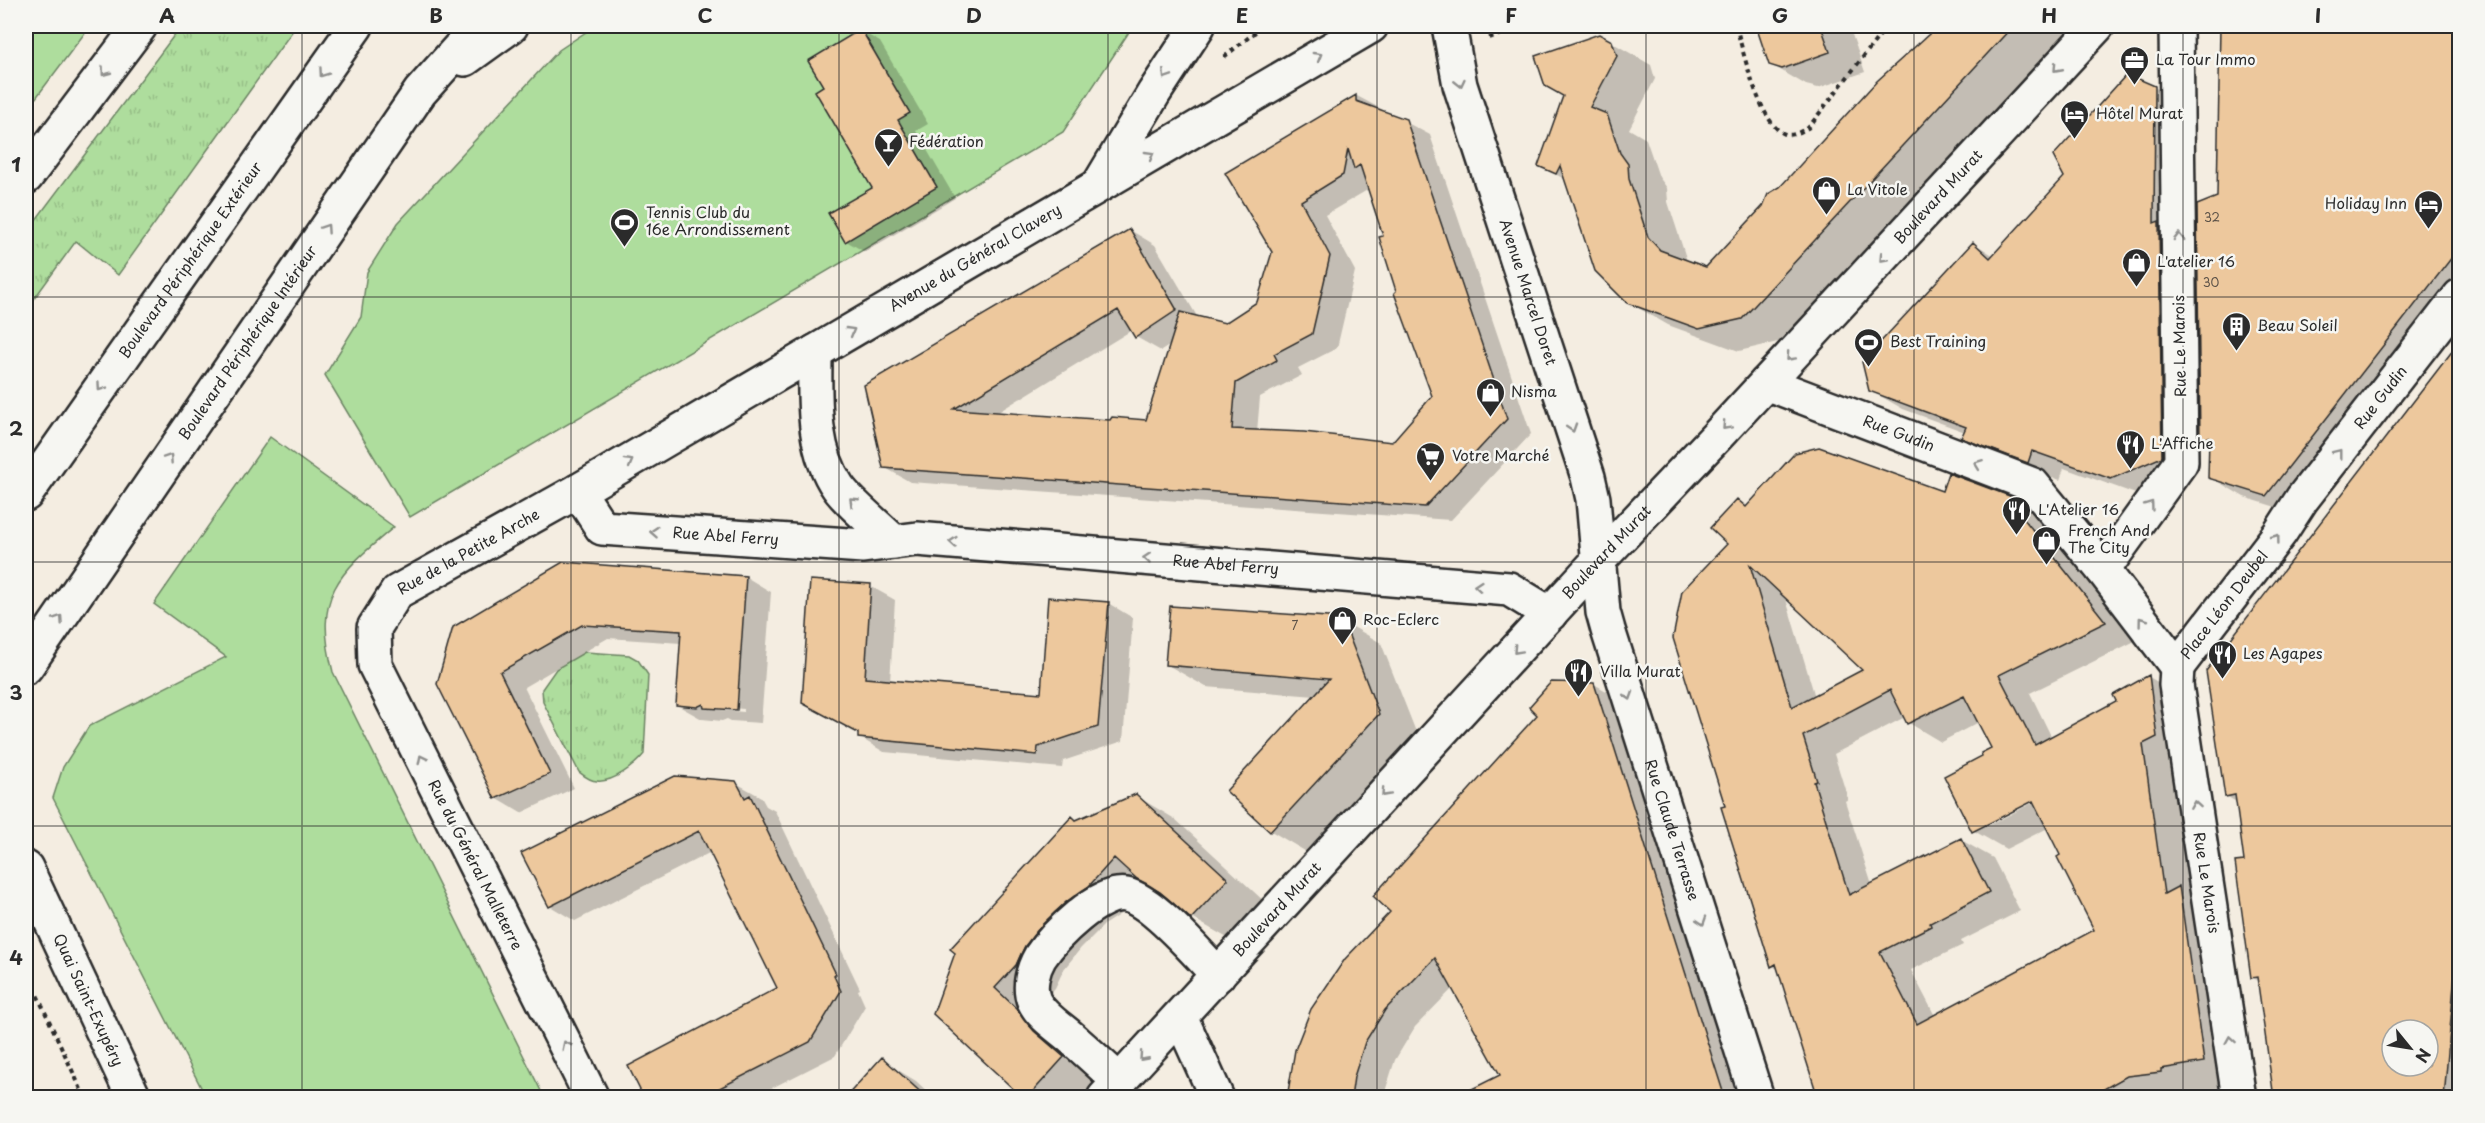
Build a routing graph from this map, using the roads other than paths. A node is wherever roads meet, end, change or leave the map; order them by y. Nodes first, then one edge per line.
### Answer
1 (140, 26) edge
2 (356, 26) edge
3 (479, 26) edge
4 (511, 26) edge
5 (1198, 26) edge
6 (1371, 26) edge
7 (1449, 26) edge
8 (2097, 26) edge
9 (2176, 26) edge
10 (420, 92) junction
11 (26, 177) edge
12 (1100, 185) junction
13 (2460, 296) edge
14 (815, 352) junction
15 (1766, 383) junction
16 (2033, 485) joint
17 (578, 491) junction
18 (26, 494) edge
19 (2302, 499) joint
20 (894, 542) junction
21 (1599, 560) junction
22 (2103, 570) junction
23 (1550, 615) junction
24 (374, 628) joint
25 (26, 668) edge
26 (2177, 668) junction
27 (26, 868) edge
28 (1218, 975) junction
29 (1180, 1016) junction
30 (1112, 1090) edge
31 (134, 1098) edge
32 (592, 1098) edge
33 (1217, 1098) edge
34 (1757, 1098) edge
35 (2239, 1098) edge

1 -> 11 main road
2 -> 18 main road, Boulevard Périphérique Extérieur
3 - 10 main road, Boulevard Périphérique Intérieur
4 - 10 main road
5 -> 12 main road
12 -> 6 main road, Avenue du Général Clavery
7 -> 21 main road, Avenue Marcel Doret
8 -> 15 main road, Boulevard Murat
22 -> 9 main road, Rue Le Marois
25 -> 10 main road, Boulevard Périphérique Intérieur
14 -> 12 main road, Avenue du Général Clavery
19 -> 13 main road, Rue Gudin
17 -> 14 main road, Avenue du Général Clavery
20 -> 14 main road
16 -> 15 main road, Rue Gudin
15 -> 21 main road, Boulevard Murat
16 - 22 main road, Place Léon Deubel
20 -> 17 main road, Rue Abel Ferry
17 - 24 main road, Rue de la Petite Arche
26 -> 19 main road, Place Léon Deubel
23 -> 20 main road, Rue Abel Ferry
21 - 23 main road, Boulevard Murat
21 -> 34 main road, Rue Claude Terrasse
26 -> 22 main road, Place Léon Deubel
23 -> 28 main road, Boulevard Murat
32 -> 24 main road, Rue du Général Malleterre
35 -> 26 main road, Rue Le Marois
27 - 31 main road, Quai Saint-Exupéry
28 - 29 main road, Boulevard Murat
28 - 30 main road
29 -> 30 main road, Boulevard Murat
29 - 33 main road

